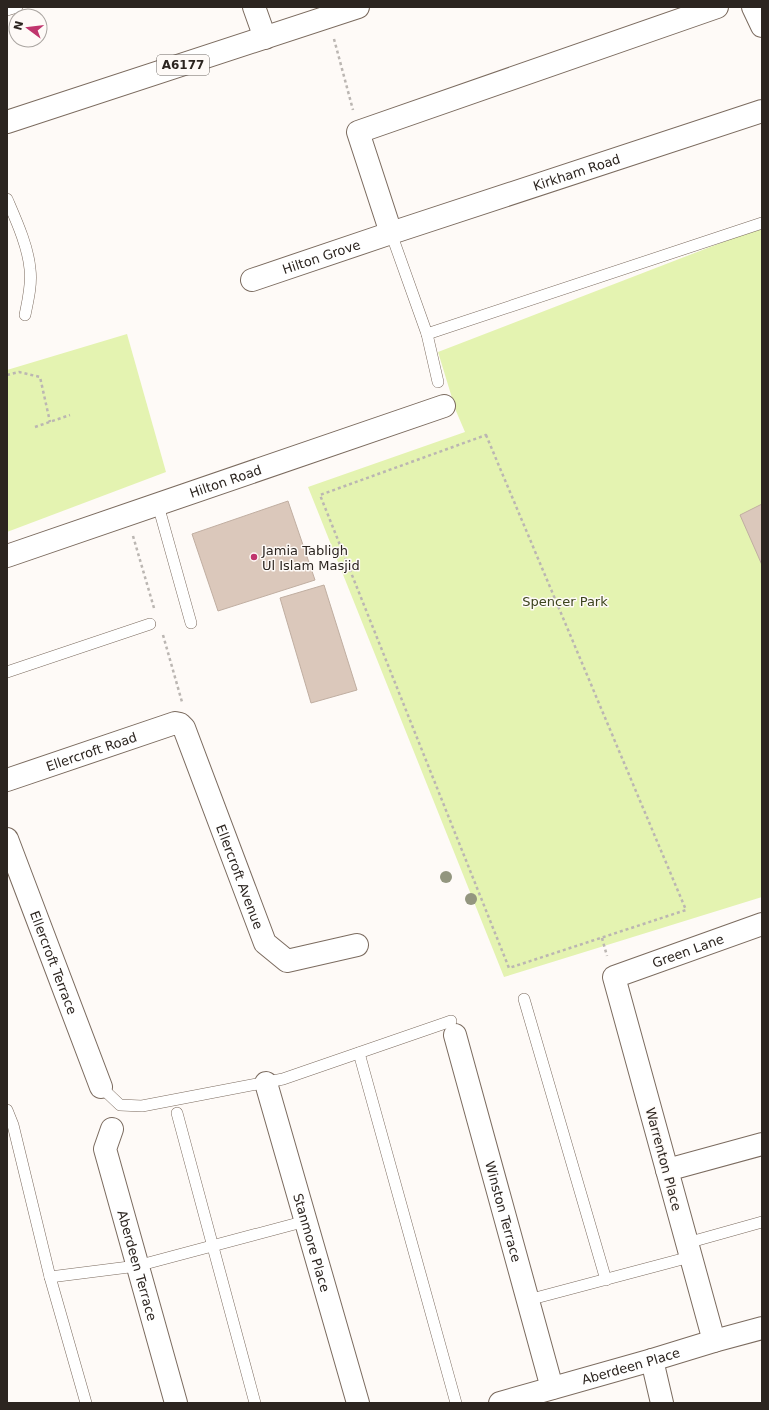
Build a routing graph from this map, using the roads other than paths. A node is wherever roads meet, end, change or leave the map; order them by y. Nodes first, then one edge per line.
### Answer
1 (17, 7) edge
2 (254, 7) edge
3 (358, 7) edge
4 (717, 7) edge
5 (753, 7) edge
6 (7, 10) edge
7 (762, 26) edge
8 (265, 38) junction
9 (762, 111) edge
10 (7, 122) edge
11 (7, 199) edge
12 (762, 223) edge
13 (391, 233) junction
14 (252, 280) dead end
15 (25, 315) dead end
16 (428, 334) junction
17 (438, 382) dead end
18 (444, 406) dead end
19 (158, 505) junction
20 (7, 556) edge
21 (191, 623) dead end
22 (150, 624) dead end
23 (7, 672) edge
24 (175, 723) joint
25 (7, 780) edge
26 (7, 839) edge
27 (762, 924) edge
28 (356, 945) dead end
29 (614, 977) joint
30 (524, 1000) dead end
31 (453, 1028) joint
32 (359, 1054) junction
33 (266, 1083) junction
34 (101, 1087) joint
35 (7, 1110) edge
36 (177, 1113) dead end
37 (112, 1128) dead end
38 (762, 1144) edge
39 (667, 1170) junction
40 (306, 1221) junction
41 (762, 1222) edge
42 (213, 1246) junction
43 (688, 1250) junction
44 (137, 1266) junction
45 (50, 1277) junction
46 (606, 1280) junction
47 (528, 1300) junction
48 (762, 1328) edge
49 (714, 1341) junction
50 (652, 1360) junction
51 (552, 1388) junction
52 (86, 1403) edge
53 (176, 1403) edge
54 (255, 1403) edge
55 (358, 1403) edge
56 (456, 1403) edge
57 (500, 1403) edge
58 (662, 1403) edge

1 - 6 lane
2 - 8 street
3 - 8 street, A6177
4 - 13 street
5 - 7 street
8 - 10 street, A6177
9 - 13 street, Kirkham Road
11 - 15 lane
12 - 16 lane
13 - 14 street, Hilton Grove
13 - 16 lane
16 - 17 lane
18 - 19 street, Hilton Road
19 - 20 street, Hilton Road
19 - 21 lane
22 - 23 lane
24 - 25 street, Ellercroft Road
24 - 28 street, Ellercroft Avenue
26 - 34 street, Ellercroft Terrace
27 - 29 street, Green Lane
29 - 39 street, Warrenton Place
30 - 46 lane
31 - 32 lane
31 - 47 street, Winston Terrace
32 - 33 lane
32 - 56 lane
33 - 34 lane
33 - 40 street, Stanmore Place
35 - 45 lane
36 - 42 lane
37 - 44 street, Aberdeen Terrace
38 - 39 street
39 - 43 street, Warrenton Place
40 - 42 lane
40 - 55 street, Stanmore Place
41 - 43 lane
42 - 44 lane
42 - 54 lane
43 - 46 lane
43 - 49 street, Warrenton Place
44 - 45 lane
44 - 53 street, Aberdeen Terrace
45 - 52 lane
46 - 47 lane
47 - 51 street, Winston Terrace
48 - 49 street, Aberdeen Place
49 - 50 street, Aberdeen Place
50 - 51 street, Aberdeen Place
50 - 58 street
51 - 57 street, Aberdeen Place

